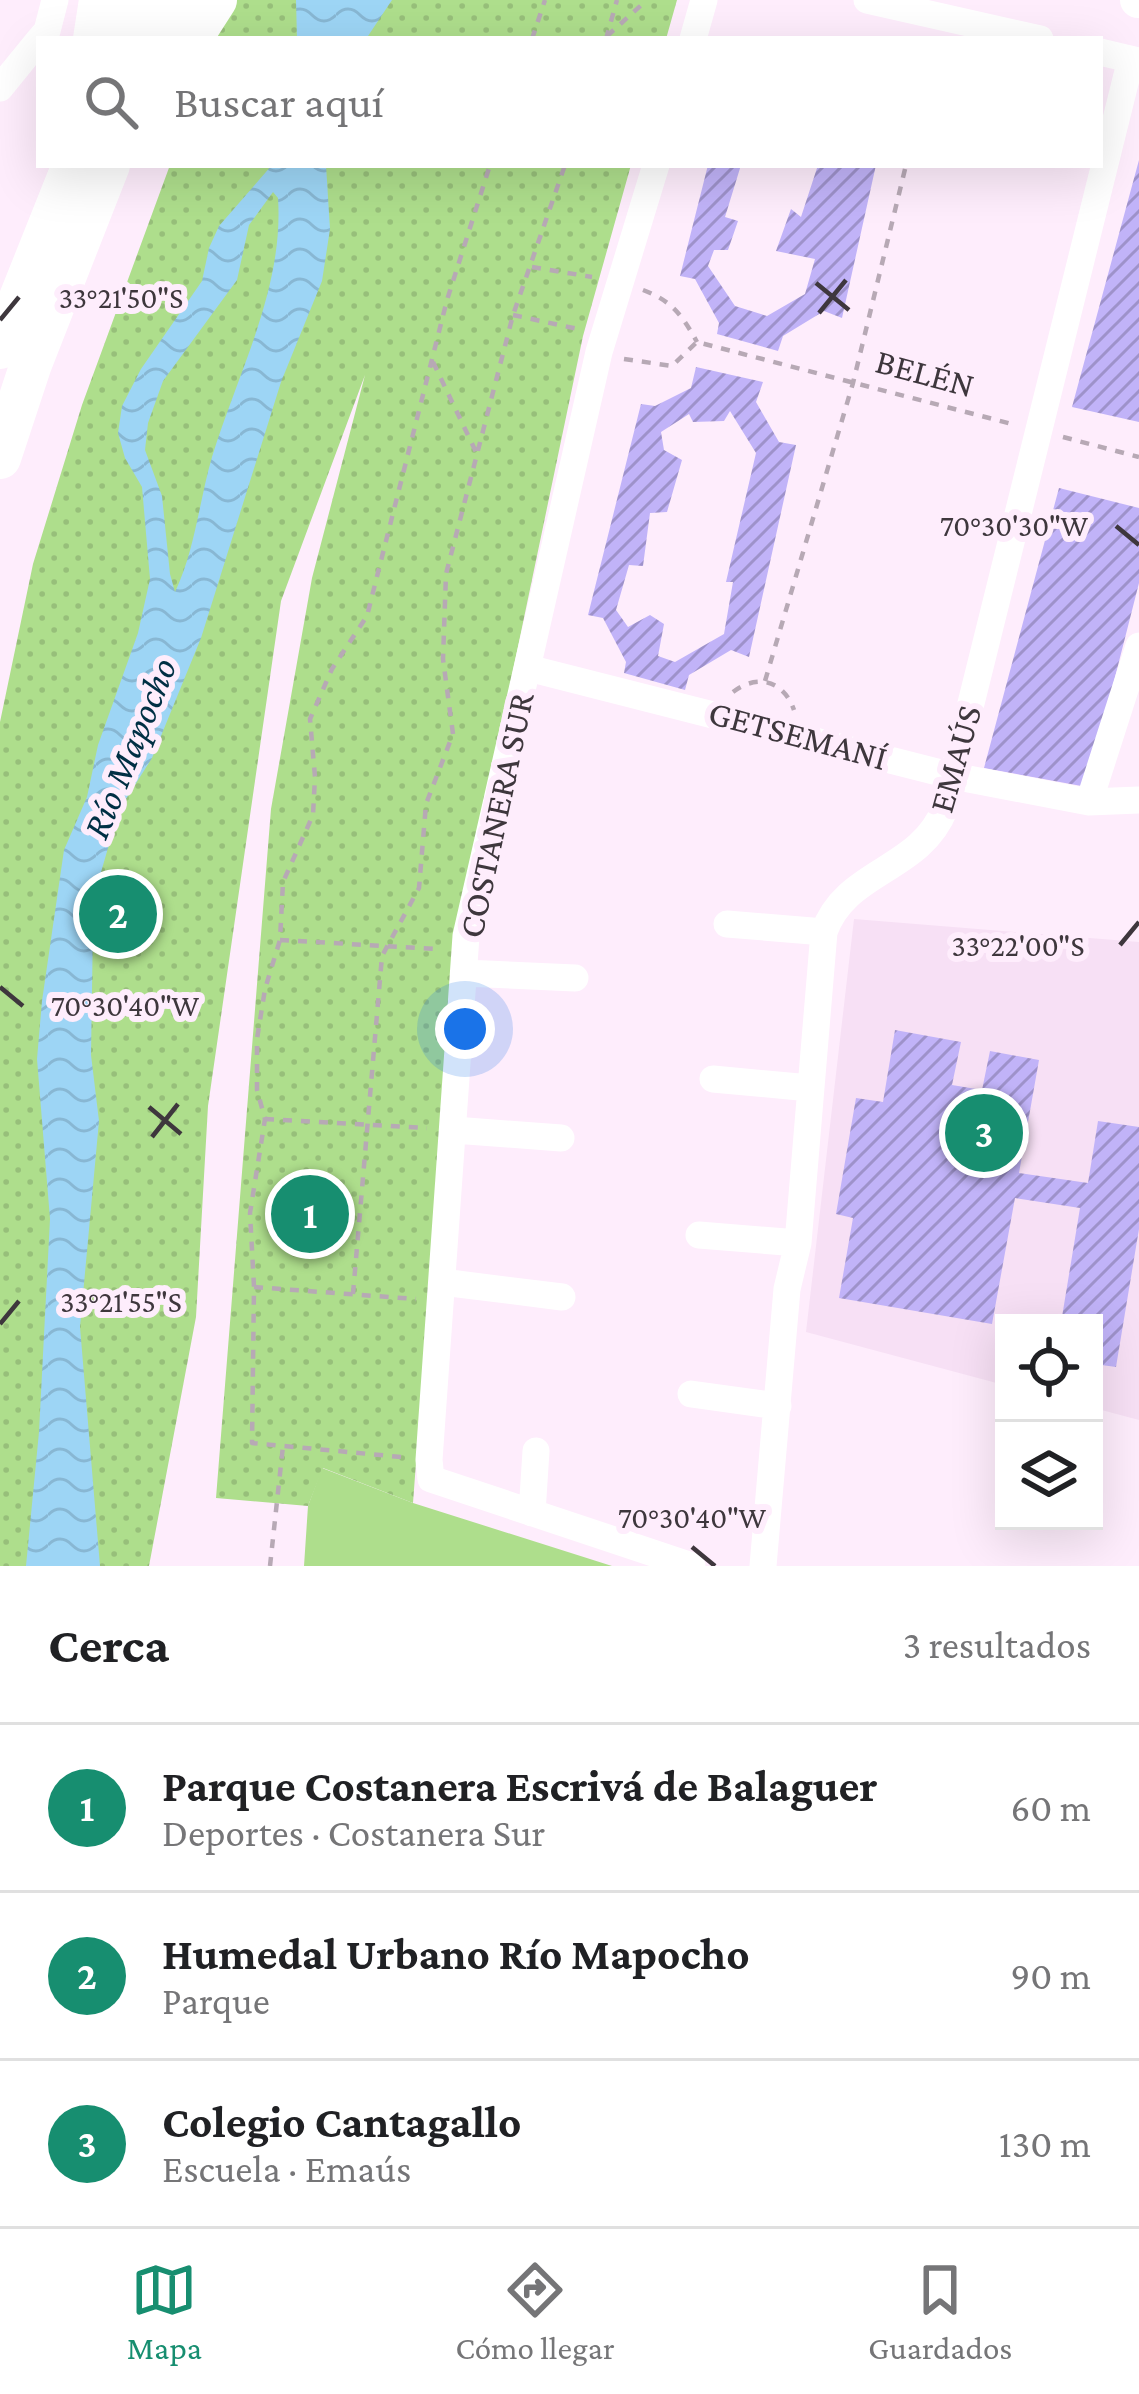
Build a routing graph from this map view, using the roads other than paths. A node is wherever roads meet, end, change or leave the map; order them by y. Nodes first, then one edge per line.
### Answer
1 (55, 0) edge
2 (100, 0) edge
3 (140, 0) edge
4 (175, 0) edge
5 (216, 0) edge
6 (704, 0) edge
7 (867, 0) edge
8 (43, 36) edge
9 (94, 36) edge
10 (125, 36) edge
11 (160, 36) edge
12 (193, 36) edge
13 (694, 36) edge
14 (1027, 36) edge
15 (36, 45) edge
16 (1103, 53) edge
17 (1135, 60) edge
18 (0, 88) edge
19 (56, 168) edge
20 (72, 168) edge
21 (108, 168) edge
22 (126, 168) edge
23 (655, 168) edge
24 (39, 295) junction
25 (0, 348) edge
26 (0, 458) edge
27 (1139, 646) edge
28 (529, 668) junction
29 (953, 776) junction
30 (1139, 800) edge
31 (1089, 802) junction
32 (728, 923) dead end
33 (824, 932) junction
34 (465, 962) junction
35 (575, 978) dead end
36 (713, 1079) dead end
37 (810, 1088) junction
38 (454, 1130) junction
39 (561, 1138) dead end
40 (699, 1234) dead end
41 (798, 1243) junction
42 (441, 1292) junction
43 (562, 1297) dead end
44 (691, 1394) dead end
45 (778, 1406) junction
46 (536, 1451) dead end
47 (532, 1513) junction
48 (692, 1566) edge
49 (763, 1566) edge

1 - 8 street
2 - 9 highway
3 - 10 highway
4 - 11 highway
5 - 12 highway
6 - 13 street
7 - 14 street
15 - 18 street
16 - 17 street
17 - 29 street, EMAÚS
19 - 24 highway
20 - 24 highway
21 - 24 highway
22 - 24 highway
23 - 28 street, COSTANERA SUR
24 - 25 highway
24 - 26 highway
27 - 31 street
28 - 29 street, GETSEMANÍ
28 - 34 street, COSTANERA SUR
29 - 31 street, GETSEMANÍ
29 - 33 street, EMAÚS
30 - 31 street, GETSEMANÍ
32 - 33 street
33 - 37 street
34 - 35 street
34 - 38 street, COSTANERA SUR
36 - 37 street
37 - 41 street
38 - 39 street
38 - 42 street, COSTANERA SUR
40 - 41 street
41 - 45 street
42 - 43 street
42 - 47 street, COSTANERA SUR
44 - 45 street
45 - 49 street
46 - 47 street
47 - 48 street

